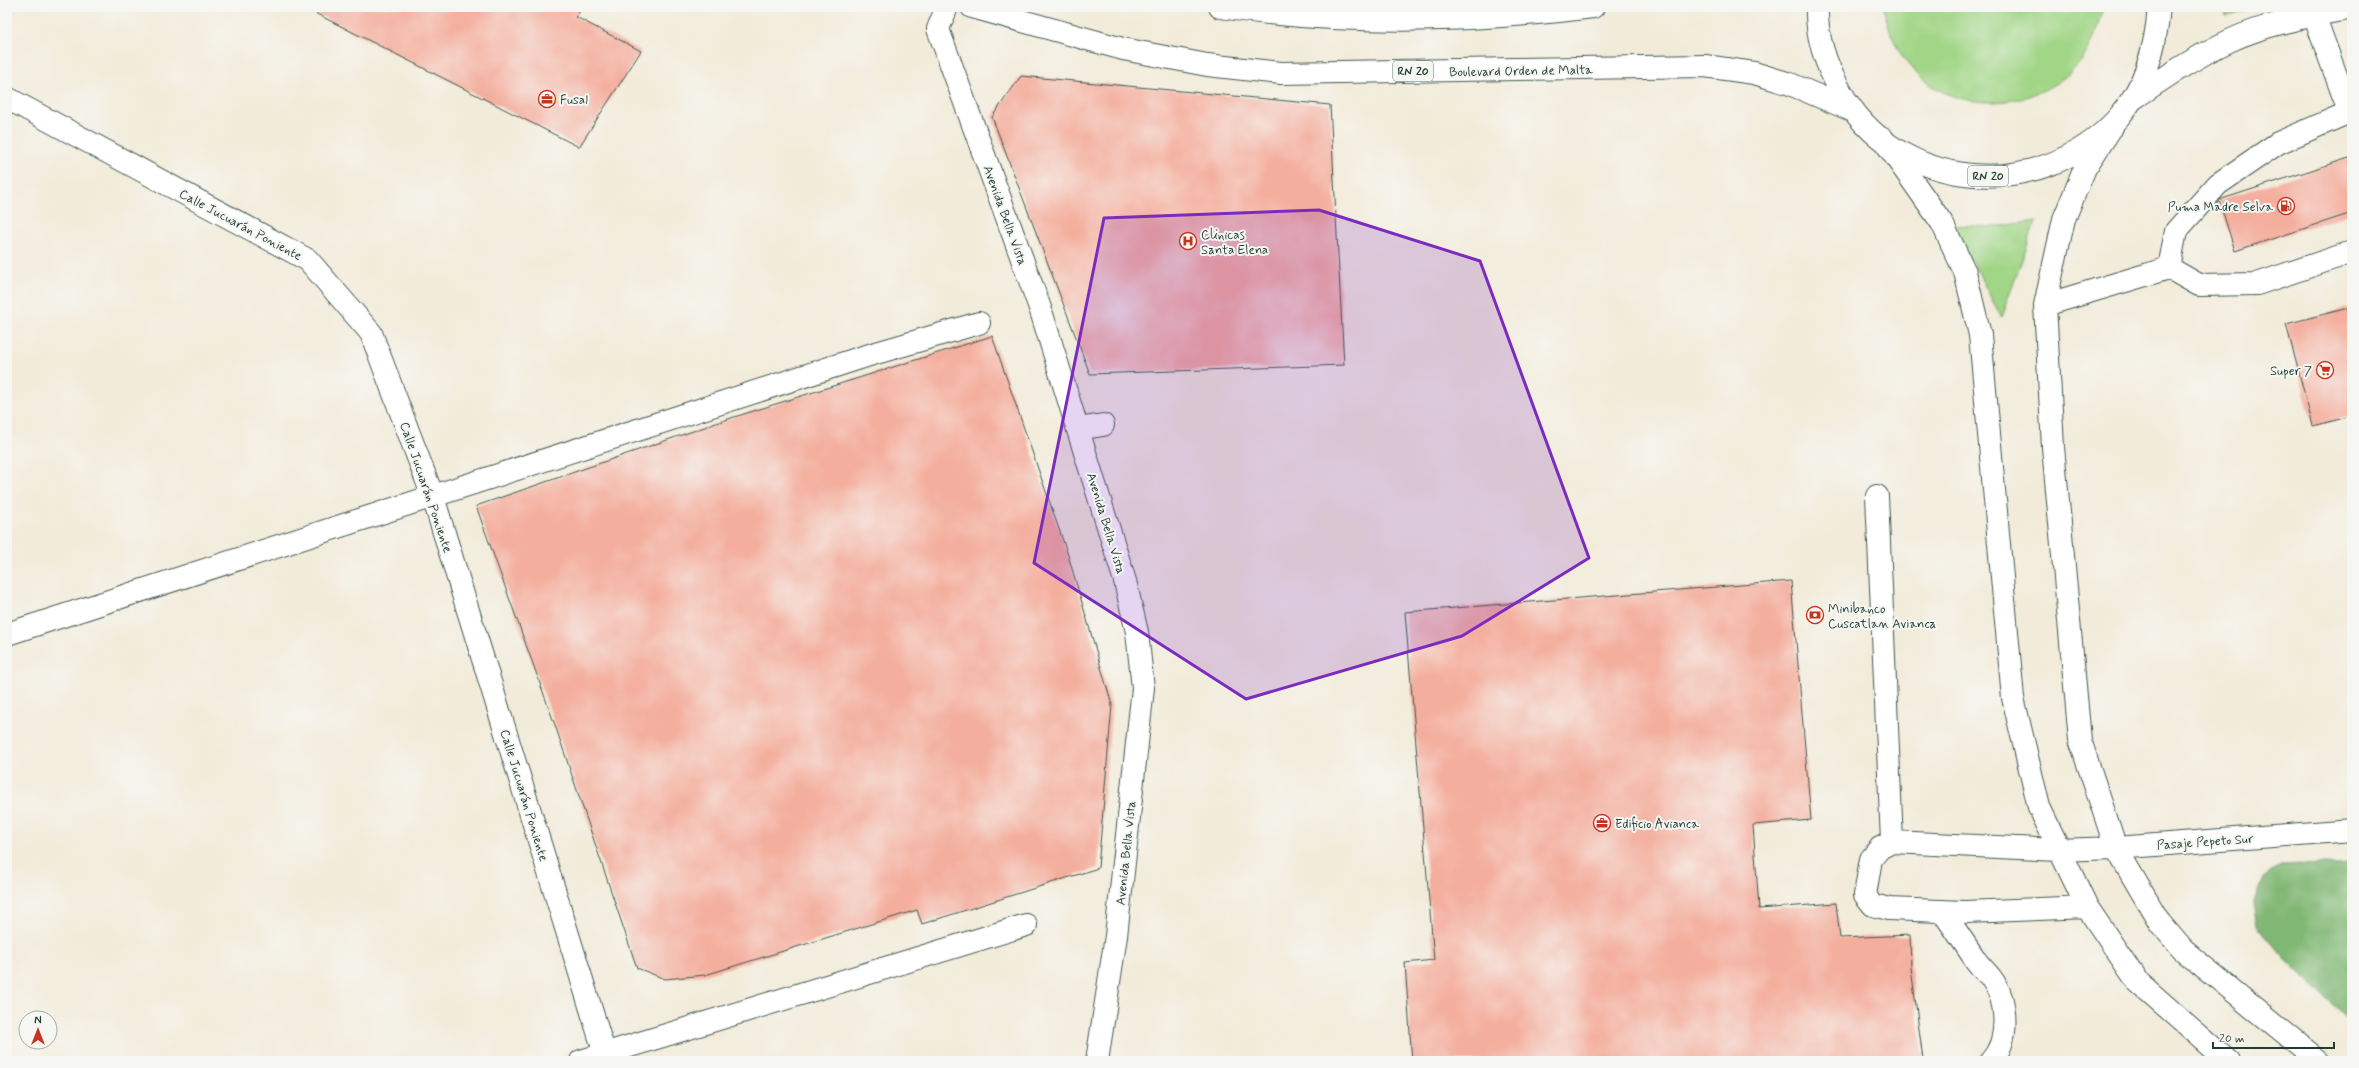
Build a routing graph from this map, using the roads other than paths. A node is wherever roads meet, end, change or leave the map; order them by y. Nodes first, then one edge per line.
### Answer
1 (947, 7) edge
2 (972, 7) edge
3 (1220, 7) edge
4 (1593, 7) edge
5 (1817, 7) edge
6 (2159, 7) edge
7 (2352, 8) edge
8 (1478, 13) edge
9 (2314, 15) junction
10 (7, 98) edge
11 (2124, 109) junction
12 (1854, 111) junction
13 (2350, 111) edge
14 (1882, 139) junction
15 (2352, 252) edge
16 (2169, 268) junction
17 (2045, 305) junction
18 (979, 323) dead end
19 (1103, 425) dead end
20 (1078, 430) junction
21 (1877, 496) dead end
22 (433, 497) junction
23 (7, 634) edge
24 (2352, 830) edge
25 (1892, 842) junction
26 (2116, 848) junction
27 (2058, 850) junction
28 (2087, 907) junction
29 (1942, 911) junction
30 (1026, 925) dead end
31 (606, 1057) edge
32 (580, 1061) edge
33 (1097, 1061) edge
34 (1991, 1061) edge
35 (2228, 1061) edge
36 (2319, 1061) edge

1 - 20 main road, Avenida Bella Vista
2 - 12 main road, Boulevard Orden de Malta / RN 20
3 - 8 main road
4 - 8 main road
5 - 12 main road, RN 20
6 - 11 main road, RN 20
7 - 9 main road, RN 20
9 - 11 main road, RN 20
9 - 13 main road
10 - 22 main road, Calle Jucuarán Poniente
11 - 14 main road, RN 20
11 - 17 main road
12 - 14 main road, RN 20
13 - 16 main road
14 - 27 main road
15 - 16 main road
16 - 17 main road
17 - 26 main road
18 - 22 main road
19 - 20 main road
20 - 33 main road, Avenida Bella Vista
21 - 25 main road
22 - 23 main road
22 - 31 main road, Calle Jucuarán Poniente
24 - 26 main road, Pasaje Pepeto Sur
25 - 27 main road, Pasaje Pepeto Sur
25 - 29 main road
26 - 27 main road, Pasaje Pepeto Sur
26 - 36 main road
27 - 28 main road
28 - 29 main road
28 - 35 main road
29 - 34 main road
30 - 31 main road
31 - 32 main road

